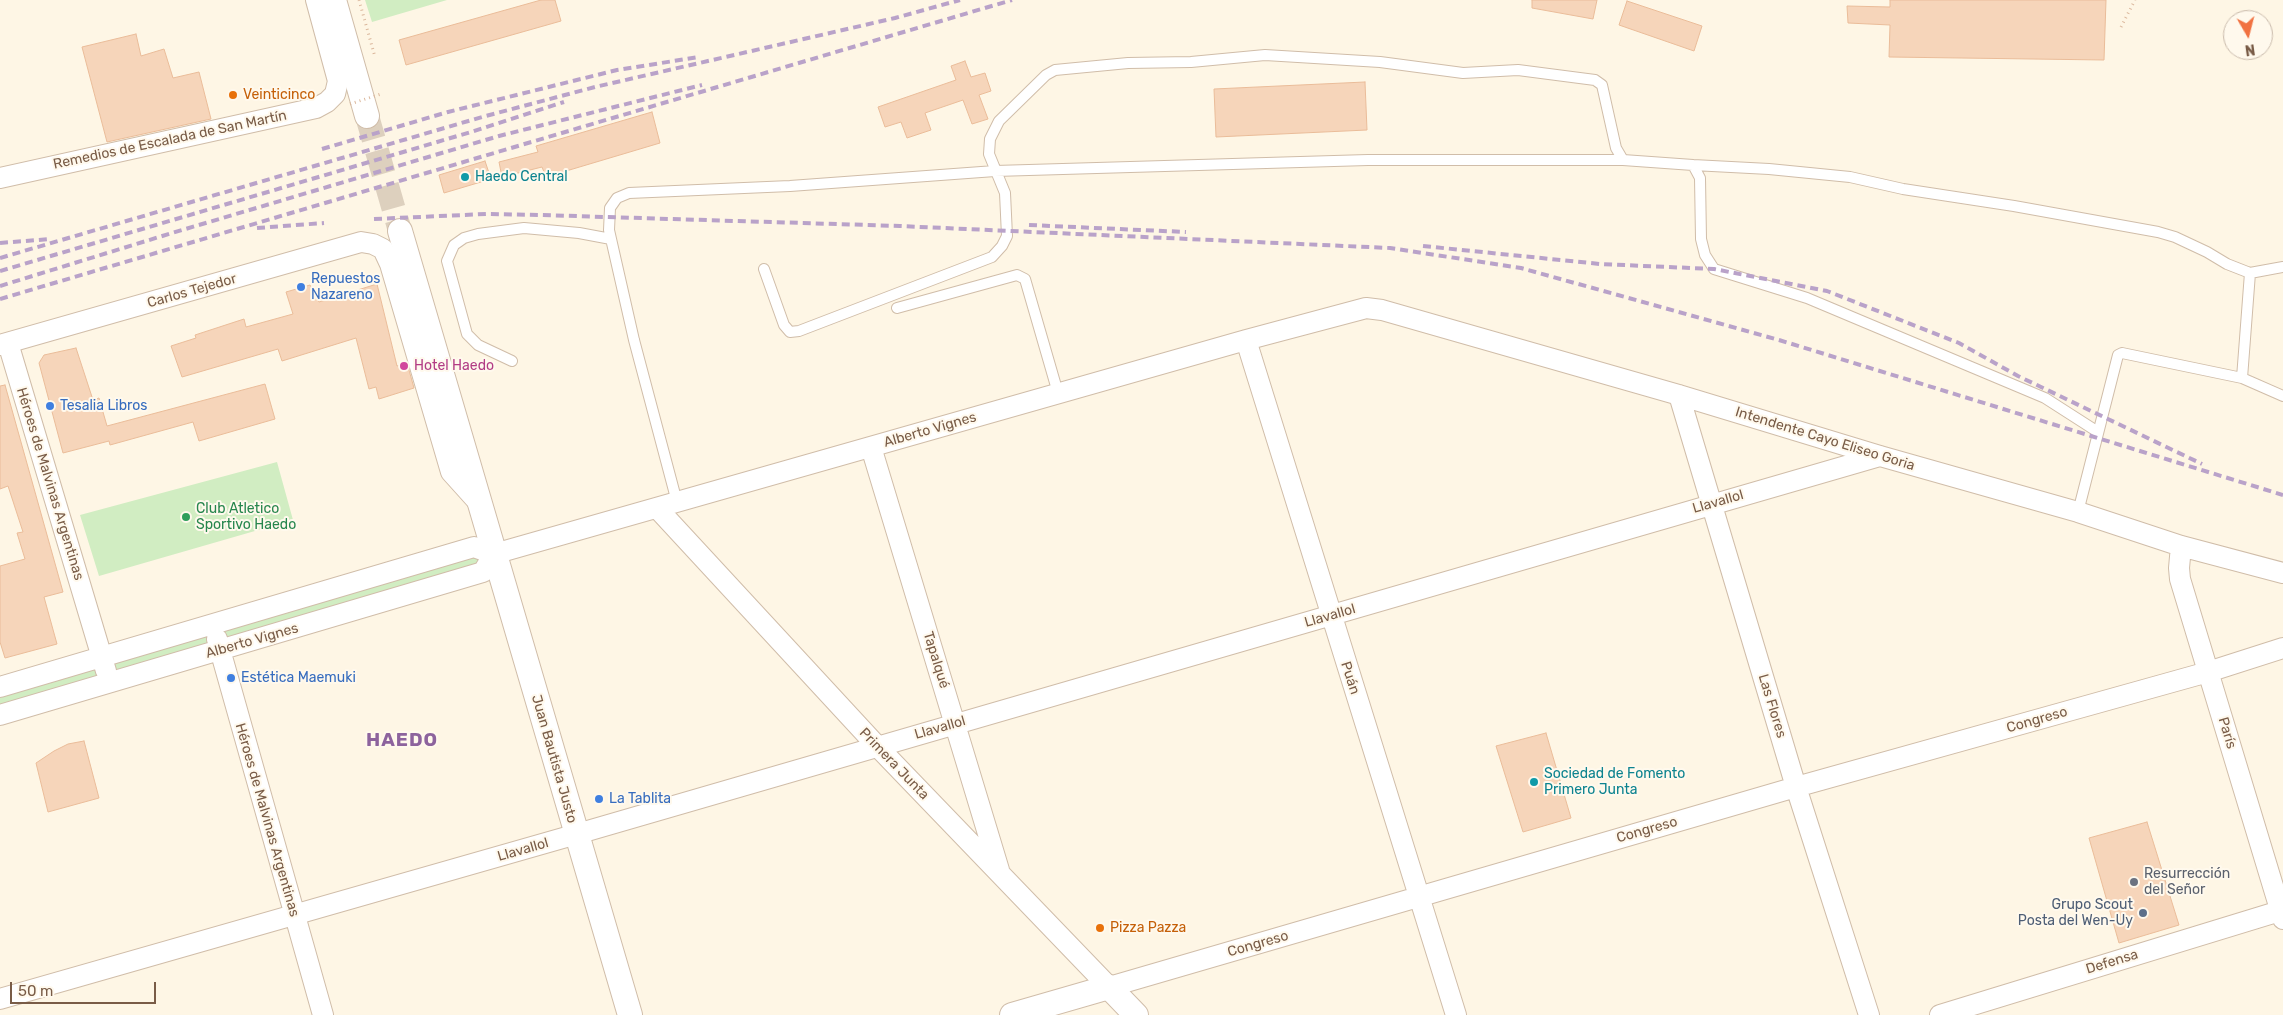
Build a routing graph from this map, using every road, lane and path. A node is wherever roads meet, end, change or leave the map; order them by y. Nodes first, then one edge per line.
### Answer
1 (316, 0) edge
2 (334, 0) edge
3 (359, 0) edge
4 (2135, 0) edge
5 (2121, 27) dead end
6 (377, 65) dead end
7 (383, 94) dead end
8 (351, 105) junction
9 (1623, 160) junction
10 (1693, 165) junction
11 (995, 171) junction
12 (0, 178) edge
13 (400, 231) tunnel mouth
14 (611, 239) junction
15 (383, 249) joint
16 (2283, 267) edge
17 (764, 269) dead end
18 (2250, 273) junction
19 (897, 308) dead end
20 (1366, 308) joint
21 (1246, 340) junction
22 (4, 344) edge
23 (512, 361) dead end
24 (2242, 378) junction
25 (1058, 394) junction
26 (1679, 395) junction
27 (2283, 396) edge
28 (2098, 432) junction
29 (871, 447) junction
30 (1880, 456) junction
31 (478, 502) junction
32 (677, 502) junction
33 (1712, 504) junction
34 (657, 508) junction
35 (2078, 512) junction
36 (2181, 546) junction
37 (494, 554) junction
38 (2283, 574) edge
39 (1330, 616) junction
40 (213, 625) junction
41 (2283, 648) edge
42 (220, 651) junction
43 (102, 658) junction
44 (2208, 672) junction
45 (109, 682) junction
46 (0, 687) edge
47 (0, 715) edge
48 (956, 724) junction
49 (877, 746) junction
50 (1796, 786) junction
51 (577, 834) junction
52 (1000, 874) junction
53 (1420, 897) junction
54 (2282, 913) edge
55 (294, 915) junction
56 (1109, 987) junction
57 (0, 999) edge
58 (1040, 1011) edge
59 (322, 1015) edge
60 (630, 1015) edge
61 (1012, 1015) edge
62 (1136, 1015) edge
63 (1456, 1015) edge
64 (1869, 1015) edge
65 (1940, 1015) edge

1 - 8 street
2 - 8 street
3 - 6 path
4 - 5 path
7 - 8 path, bridge
8 - 12 street, Remedios de Escalada de San Martín
9 - 10 lane
9 - 11 lane
9 - 11 lane
10 - 18 lane
10 - 28 lane
11 - 14 lane
11 - 17 lane
13 - 31 street, Juan Bautista Justo
14 - 23 lane
14 - 32 lane
15 - 22 street, Carlos Tejedor
15 - 31 street, Juan Bautista Justo
16 - 18 lane
18 - 24 lane
19 - 25 lane
20 - 21 street, Alberto Vignes
20 - 26 street, Intendente Cayo Eliseo Goria
21 - 25 street, Alberto Vignes
21 - 39 street, Puán
22 - 43 street, Héroes de Malvinas Argentinas
24 - 27 lane
24 - 28 lane
25 - 29 street, Alberto Vignes
26 - 30 street, Intendente Cayo Eliseo Goria
26 - 33 street, Las Flores
28 - 35 lane
29 - 32 street, Alberto Vignes
29 - 48 street, Tapalqué
30 - 33 street, Llavallol
30 - 35 street, Intendente Cayo Eliseo Goria
31 - 37 street, Juan Bautista Justo
32 - 34 street, Alberto Vignes
33 - 39 street, Llavallol
33 - 50 street, Las Flores
34 - 37 street, Alberto Vignes
34 - 49 street, Primera Junta
35 - 36 street, Intendente Cayo Eliseo Goria
36 - 38 street, Intendente Cayo Eliseo Goria
36 - 44 street, París
37 - 40 street, Alberto Vignes
37 - 42 street, Alberto Vignes
37 - 51 street, Juan Bautista Justo
39 - 48 street, Llavallol
39 - 53 street, Puán
40 - 42 street, Héroes de Malvinas Argentinas
40 - 43 street, Alberto Vignes
41 - 44 street, Congreso
42 - 45 street, Alberto Vignes
42 - 55 street, Héroes de Malvinas Argentinas
43 - 45 street, Héroes de Malvinas Argentinas
43 - 46 street, Alberto Vignes
44 - 50 street, Congreso
44 - 54 street, París
45 - 47 street, Alberto Vignes
48 - 49 street, Llavallol
48 - 52 street, Tapalqué
49 - 51 street, Llavallol
49 - 52 street, Primera Junta
50 - 53 street, Congreso
50 - 64 street, Las Flores
51 - 55 street, Llavallol
51 - 60 street, Juan Bautista Justo
52 - 56 street, Primera Junta
53 - 56 street, Congreso
53 - 63 street, Puán
54 - 65 street, Defensa
55 - 57 street, Llavallol
55 - 59 street, Héroes de Malvinas Argentinas
56 - 58 street, Congreso
56 - 62 street, Primera Junta
58 - 61 street, Congreso

